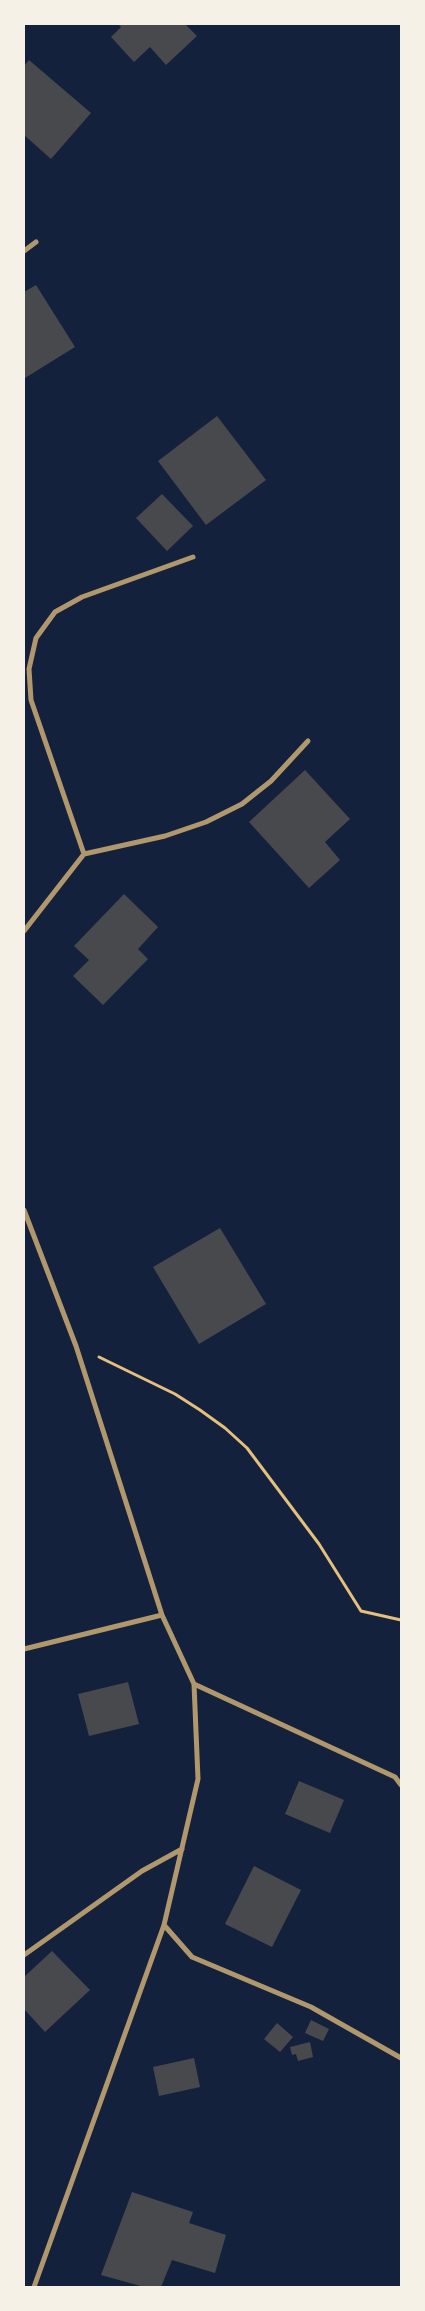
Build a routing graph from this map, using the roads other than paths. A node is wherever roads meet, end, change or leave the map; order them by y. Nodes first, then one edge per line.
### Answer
1 (36, 242) dead end
2 (24, 251) edge
3 (192, 557) dead end
4 (308, 741) dead end
5 (84, 854) junction
6 (24, 931) edge
7 (24, 1210) edge
8 (162, 1615) junction
9 (24, 1650) edge
10 (194, 1684) junction
11 (401, 1785) edge
12 (182, 1849) junction
13 (164, 1926) junction
14 (24, 1955) edge
15 (401, 2058) edge
16 (34, 2287) edge

1 - 2 street
3 - 5 street
4 - 5 street
5 - 6 street
7 - 8 street
8 - 9 street
8 - 10 street
10 - 11 street
10 - 12 street
12 - 13 street
12 - 14 street
13 - 15 street
13 - 16 street

